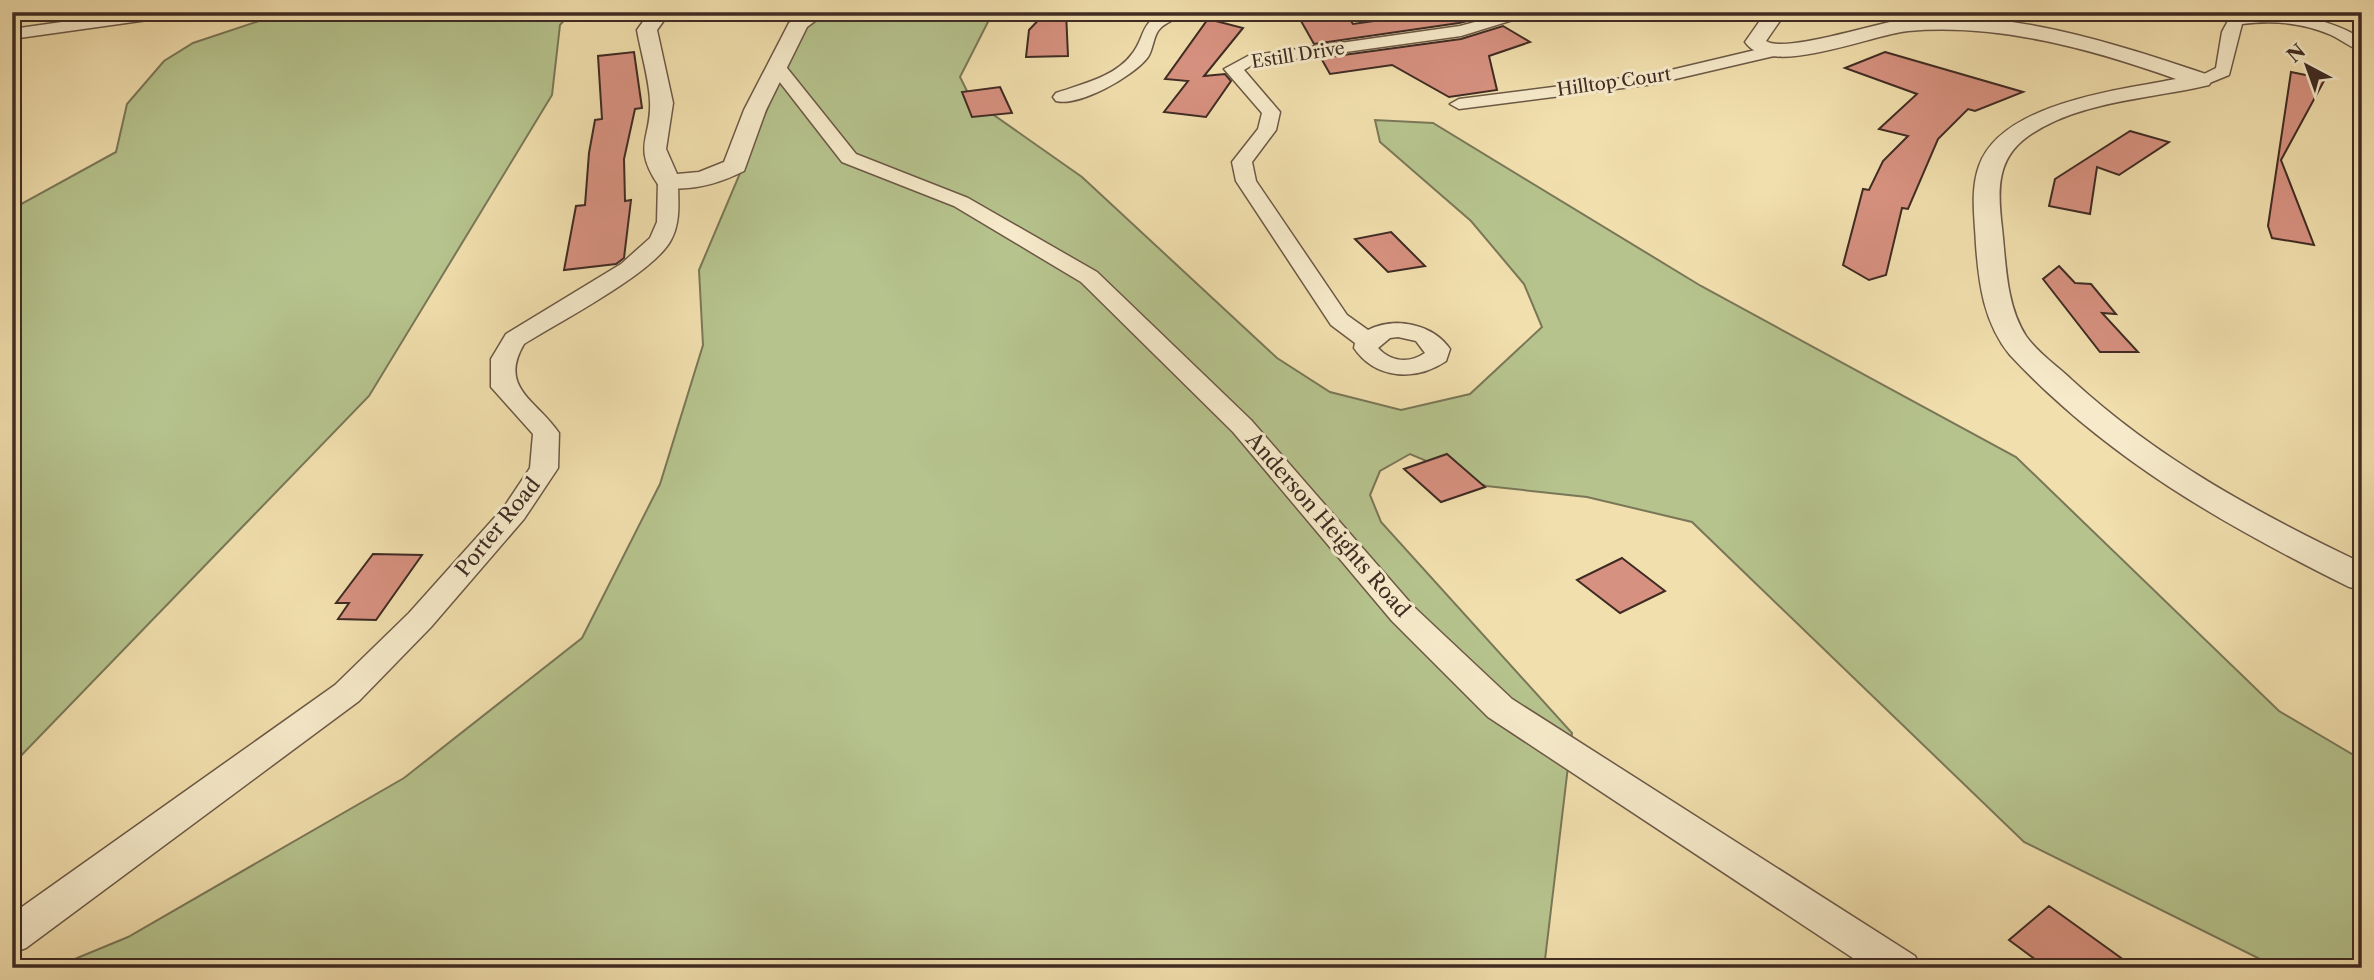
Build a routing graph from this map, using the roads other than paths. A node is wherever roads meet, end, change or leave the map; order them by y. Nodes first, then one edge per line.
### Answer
1 (169, 12) edge
2 (660, 12) edge
3 (817, 12) edge
4 (1177, 12) edge
5 (1531, 12) edge
6 (1776, 12) edge
7 (12, 33) edge
8 (2362, 46) edge
9 (1768, 52) junction
10 (777, 66) junction
11 (2202, 80) junction
12 (1062, 97) dead end
13 (1459, 104) dead end
14 (668, 181) junction
15 (1367, 341) dead end
16 (2362, 578) edge
17 (12, 936) edge
18 (1901, 968) edge

1 - 7 street
2 - 14 street, Porter Road
3 - 10 street
4 - 12 street
5 - 15 street, Estill Drive
6 - 9 street
8 - 11 street
9 - 11 street
9 - 13 street, Hilltop Court
10 - 14 street
10 - 18 street, Anderson Heights Road
11 - 16 street
14 - 17 street, Porter Road

